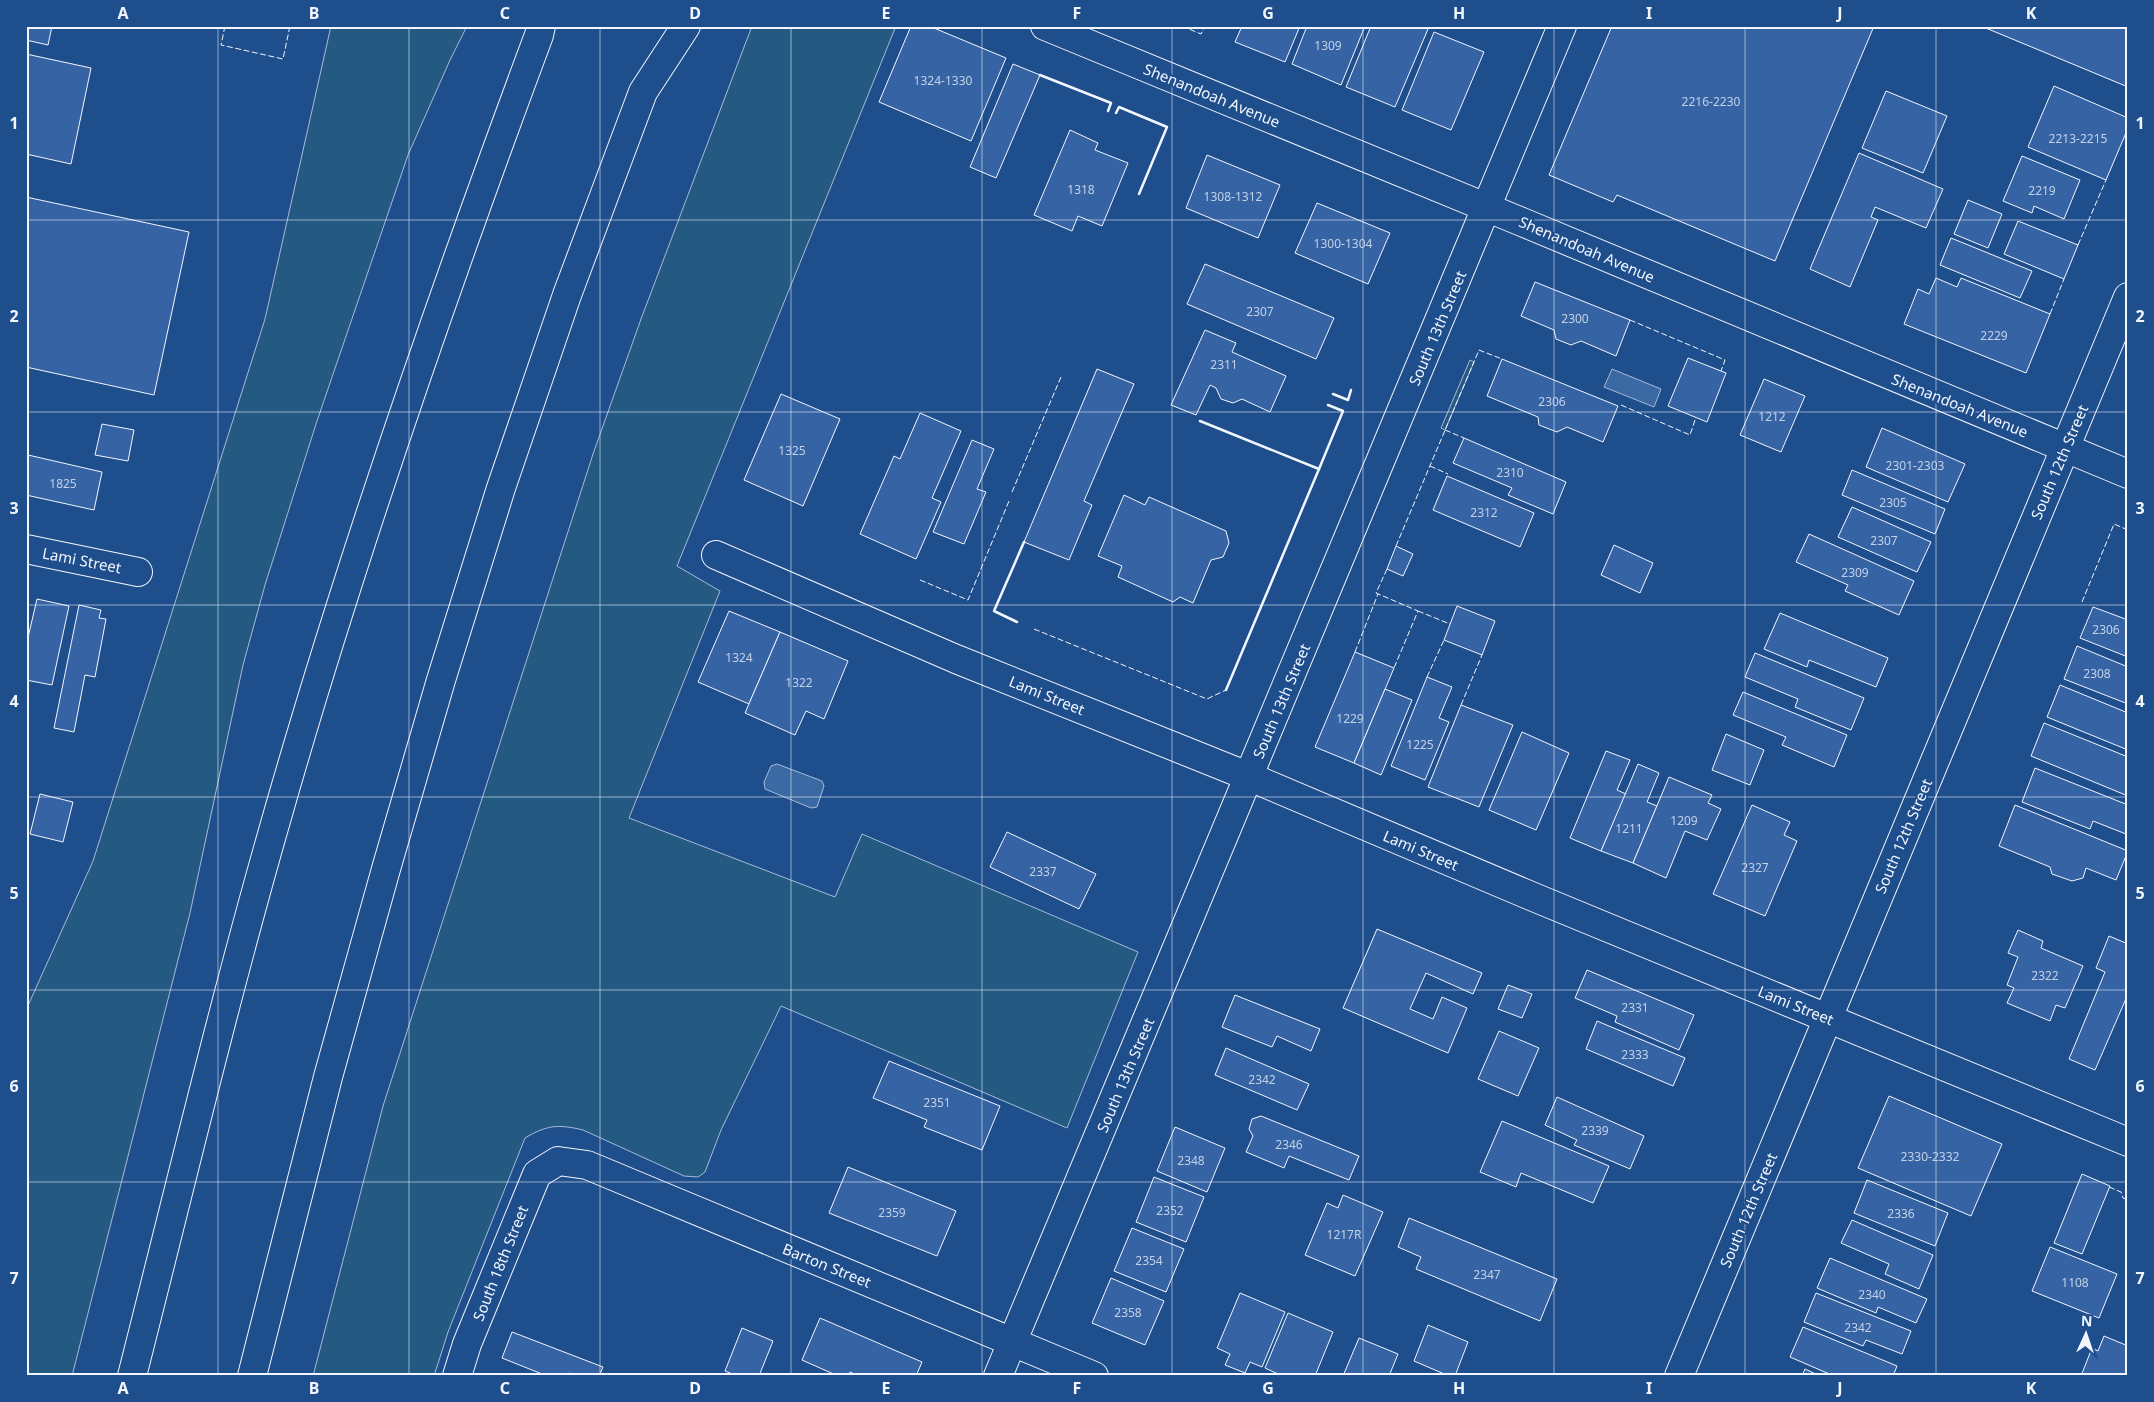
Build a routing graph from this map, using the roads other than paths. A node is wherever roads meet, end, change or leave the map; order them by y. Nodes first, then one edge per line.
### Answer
1 (668, 26) edge
2 (686, 26) edge
3 (1044, 26) edge
4 (1562, 26) edge
5 (541, 29) edge
6 (643, 92) junction
7 (1487, 207) junction
8 (2128, 297) edge
9 (2065, 448) junction
10 (2128, 474) edge
11 (26, 549) edge
12 (716, 555) dead end
13 (138, 572) dead end
14 (1250, 777) junction
15 (1828, 1018) junction
16 (2128, 1142) edge
17 (558, 1161) joint
18 (1012, 1342) junction
19 (132, 1376) edge
20 (252, 1376) edge
21 (457, 1376) edge
22 (998, 1376) edge
23 (1094, 1376) edge
24 (1679, 1376) edge

1 - 6 main road
2 - 6 main road
3 - 7 main road, Shenandoah Avenue
4 - 7 main road, South 13th Street
5 - 19 main road
6 - 20 main road
7 - 9 main road, Shenandoah Avenue
7 - 14 main road, South 13th Street
8 - 9 main road, South 12th Street
9 - 10 main road, Shenandoah Avenue
9 - 15 main road, South 12th Street
11 - 13 main road, Lami Street
12 - 14 main road, Lami Street
14 - 15 main road, Lami Street
14 - 18 main road, South 13th Street
15 - 16 main road, Lami Street
15 - 24 main road, South 12th Street
17 - 18 main road, Barton Street
17 - 21 main road, South 18th Street
18 - 22 main road, South 13th Street
18 - 23 main road, Barton Street

